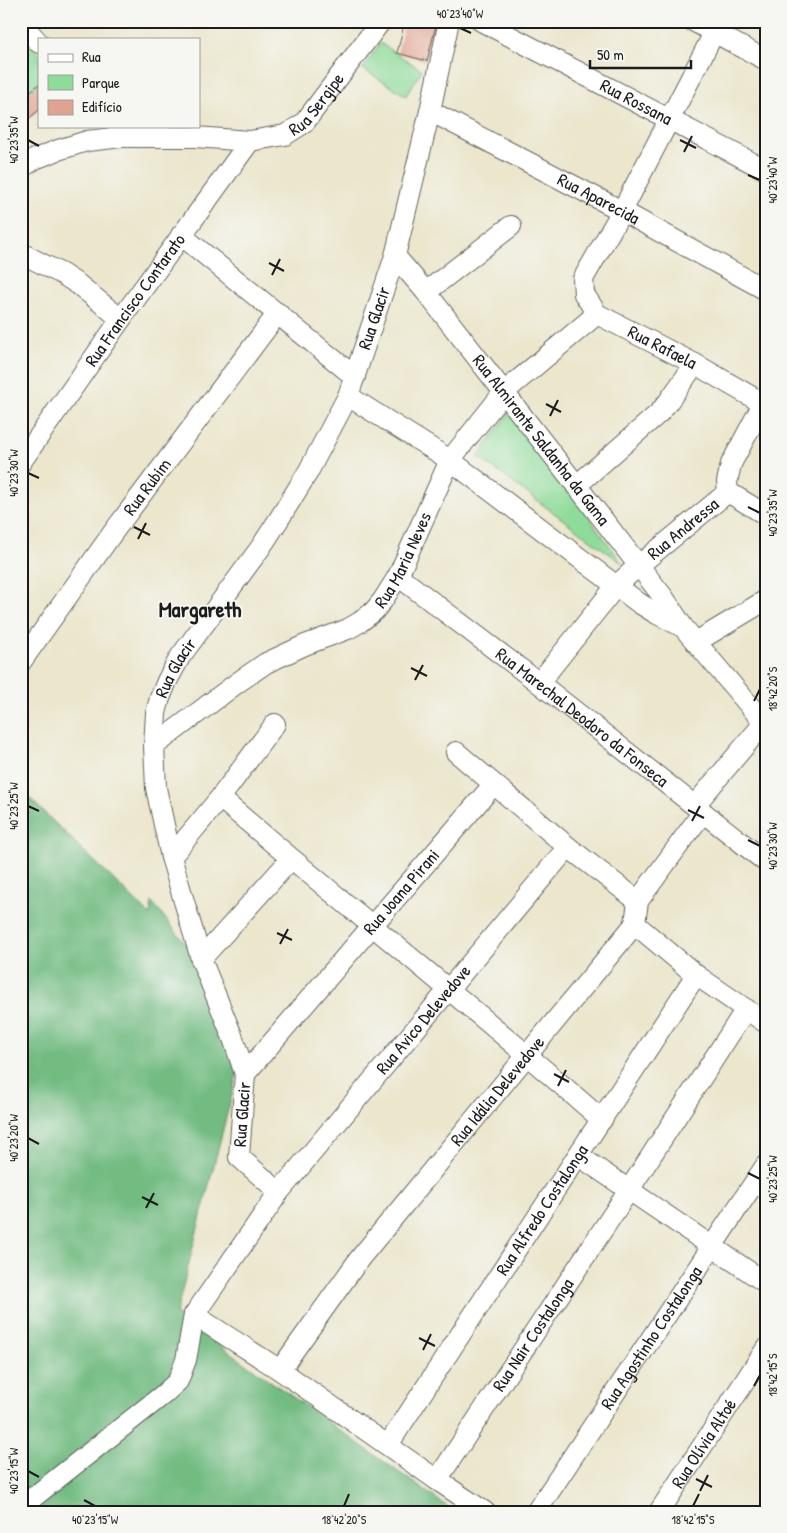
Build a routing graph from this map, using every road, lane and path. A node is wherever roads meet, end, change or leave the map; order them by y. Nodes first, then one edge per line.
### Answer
1 (381, 21) edge
2 (449, 21) edge
3 (481, 21) edge
4 (693, 21) edge
5 (21, 23) edge
6 (714, 33) junction
7 (38, 42) edge
8 (766, 60) edge
9 (430, 111) junction
10 (670, 120) junction
11 (118, 132) edge
12 (250, 141) junction
13 (21, 168) edge
14 (766, 170) edge
15 (622, 211) junction
16 (511, 226) dead end
17 (181, 235) junction
18 (21, 253) edge
19 (395, 256) junction
20 (766, 290) edge
21 (426, 292) junction
22 (278, 313) junction
23 (597, 314) junction
24 (121, 319) junction
25 (695, 364) junction
26 (355, 377) junction
27 (504, 392) junction
28 (348, 396) junction
29 (765, 402) edge
30 (450, 460) junction
31 (21, 462) edge
32 (576, 486) junction
33 (728, 492) junction
34 (766, 515) edge
35 (638, 566) junction
36 (398, 576) junction
37 (616, 586) junction
38 (766, 600) edge
39 (683, 627) junction
40 (696, 642) junction
41 (21, 662) edge
42 (539, 684) junction
43 (275, 724) dead end
44 (765, 724) edge
45 (154, 746) junction
46 (456, 752) dead end
47 (494, 784) junction
48 (220, 798) junction
49 (699, 809) junction
50 (568, 847) junction
51 (172, 857) junction
52 (291, 859) junction
53 (766, 862) edge
54 (638, 901) junction
55 (635, 924) junction
56 (372, 926) junction
57 (202, 959) junction
58 (696, 975) junction
59 (448, 989) junction
60 (746, 1008) junction
61 (766, 1023) edge
62 (528, 1054) junction
63 (245, 1074) junction
64 (602, 1120) junction
65 (579, 1156) junction
66 (766, 1165) edge
67 (629, 1190) junction
68 (279, 1192) junction
69 (713, 1246) junction
70 (766, 1283) edge
71 (194, 1315) junction
72 (766, 1349) edge
73 (280, 1370) junction
74 (388, 1445) junction
75 (436, 1480) junction
76 (21, 1507) edge
77 (485, 1512) edge
78 (536, 1512) edge
79 (658, 1512) edge

1 - 12 street, Rua Sergipe
2 - 9 street, Rua Glacir
3 - 10 street, Rua Rossana
4 - 6 street
5 - 7 street
6 - 8 street
6 - 10 street
9 - 15 street, Rua Aparecida
9 - 19 street, Rua Glacir
10 - 14 street, Rua Rossana
10 - 15 street
11 - 12 street, Rua Sergipe
11 - 13 street, Rua Sergipe
12 - 17 street, Rua Francisco Contarato
15 - 20 street, Rua Aparecida
15 - 23 street
16 - 21 street
17 - 22 street
17 - 24 street, Rua Francisco Contarato
18 - 24 street
19 - 21 street, Rua Almirante Saldanha da Gama
19 - 26 street, Rua Glacir
21 - 27 street, Rua Almirante Saldanha da Gama
22 - 26 street
22 - 41 street, Rua Rubim
23 - 25 street, Rua Rafaela
23 - 27 street, Rua Maria Neves
24 - 31 street, Rua Francisco Contarato
25 - 29 street, Rua Rafaela
25 - 32 street
26 - 28 street, Rua Glacir
27 - 30 street, Rua Maria Neves
27 - 32 street, Rua Almirante Saldanha da Gama
28 - 30 street, Rua Almirante Saldanha da Gama
28 - 45 street, Rua Glacir
29 - 33 street
30 - 36 street, Rua Maria Neves
30 - 37 street, Rua Almirante Saldanha da Gama
32 - 35 street, Rua Almirante Saldanha da Gama
33 - 34 street
33 - 35 street, Rua Andressa
35 - 37 street, Rua Andressa
35 - 39 street, Rua Almirante Saldanha da Gama
36 - 42 street, Rua Marechal Deodoro da Fonseca
36 - 45 street, Rua Maria Neves
37 - 39 street, Rua Almirante Saldanha da Gama
37 - 42 street, Rua Andressa
38 - 40 street
39 - 40 street, Rua Almirante Saldanha da Gama
40 - 44 street, Rua Almirante Saldanha da Gama
42 - 49 street, Rua Marechal Deodoro da Fonseca
43 - 48 street
44 - 49 street
45 - 51 street, Rua Glacir
46 - 47 street
47 - 50 street
47 - 56 street, Rua Joana Pirani
48 - 51 street
48 - 52 street
49 - 53 street, Rua Marechal Deodoro da Fonseca
49 - 54 street
50 - 54 street
50 - 59 street, Rua Avico Delevedove
51 - 57 street, Rua Glacir
52 - 56 street
52 - 57 street
54 - 55 street
55 - 58 street
55 - 62 street, Rua Idália Delevedove
56 - 59 street
56 - 63 street, Rua Joana Pirani
57 - 63 street, Rua Glacir
58 - 60 street
58 - 64 street, Rua Alfredo Costalonga
59 - 62 street
59 - 68 street, Rua Avico Delevedove
60 - 61 street
60 - 67 street, Rua Nair Costalonga
62 - 64 street
62 - 73 street, Rua Idália Delevedove
63 - 68 street, Rua Glacir
64 - 65 street, Rua Alfredo Costalonga
65 - 67 street
65 - 74 street, Rua Alfredo Costalonga
66 - 69 street, Rua Agostinho Costalonga
67 - 69 street
67 - 75 street, Rua Nair Costalonga
68 - 71 street, Rua Avico Delevedove
69 - 70 street
69 - 78 street, Rua Agostinho Costalonga
71 - 73 street
71 - 76 street
72 - 79 street, Rua Olívia Altoé
73 - 74 street
74 - 75 street
75 - 77 street

